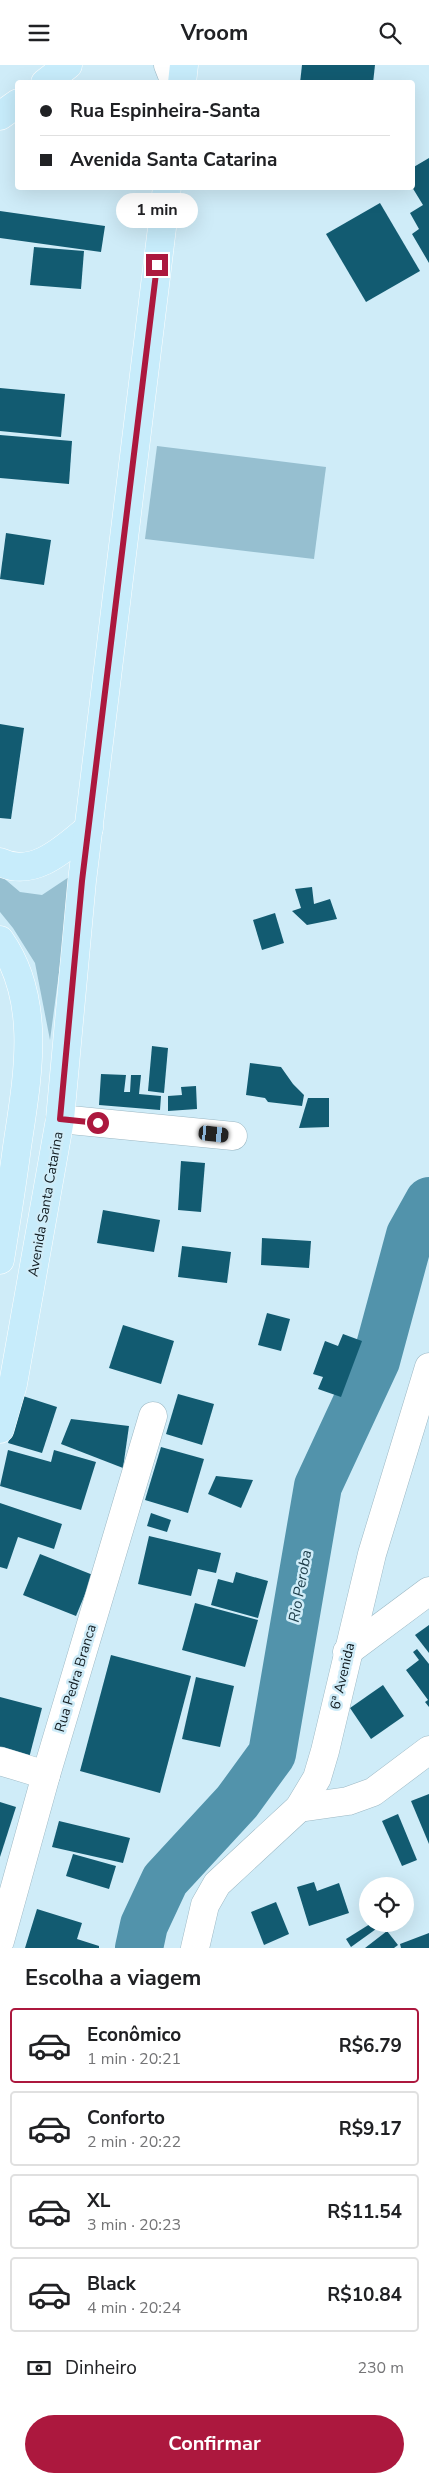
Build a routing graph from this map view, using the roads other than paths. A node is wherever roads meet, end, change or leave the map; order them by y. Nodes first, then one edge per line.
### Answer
1 (68, 65) edge
2 (168, 65) edge
3 (184, 65) edge
4 (49, 80) edge
5 (174, 80) edge
6 (182, 80) edge
7 (15, 105) edge
8 (0, 116) edge
9 (167, 190) edge
10 (89, 828) junction
11 (12, 863) edge
12 (4, 946) edge
13 (60, 1119) junction
14 (234, 1136) dead end
15 (3, 1223) edge
16 (0, 1260) edge
17 (429, 1367) edge
18 (153, 1416) dead end
19 (0, 1429) edge
20 (429, 1591) edge
21 (347, 1652) junction
22 (429, 1750) edge
23 (0, 1761) edge
24 (46, 1775) junction
25 (299, 1808) junction
26 (0, 1941) edge
27 (195, 1948) edge

1 - 4 main road
2 - 5 street
3 - 6 main road
7 - 8 main road
9 - 10 main road, Avenida Santa Catarina
10 - 11 main road
10 - 13 main road, Avenida Santa Catarina
12 - 15 main road
13 - 14 street
13 - 19 main road, Avenida Santa Catarina
15 - 16 main road
17 - 21 street, 6ª Avenida
18 - 24 street, Rua Pedra Branca
20 - 21 street
21 - 25 street, 6ª Avenida
22 - 25 street
23 - 24 street
24 - 26 street, Rua Pedra Branca
25 - 27 street, 6ª Avenida

